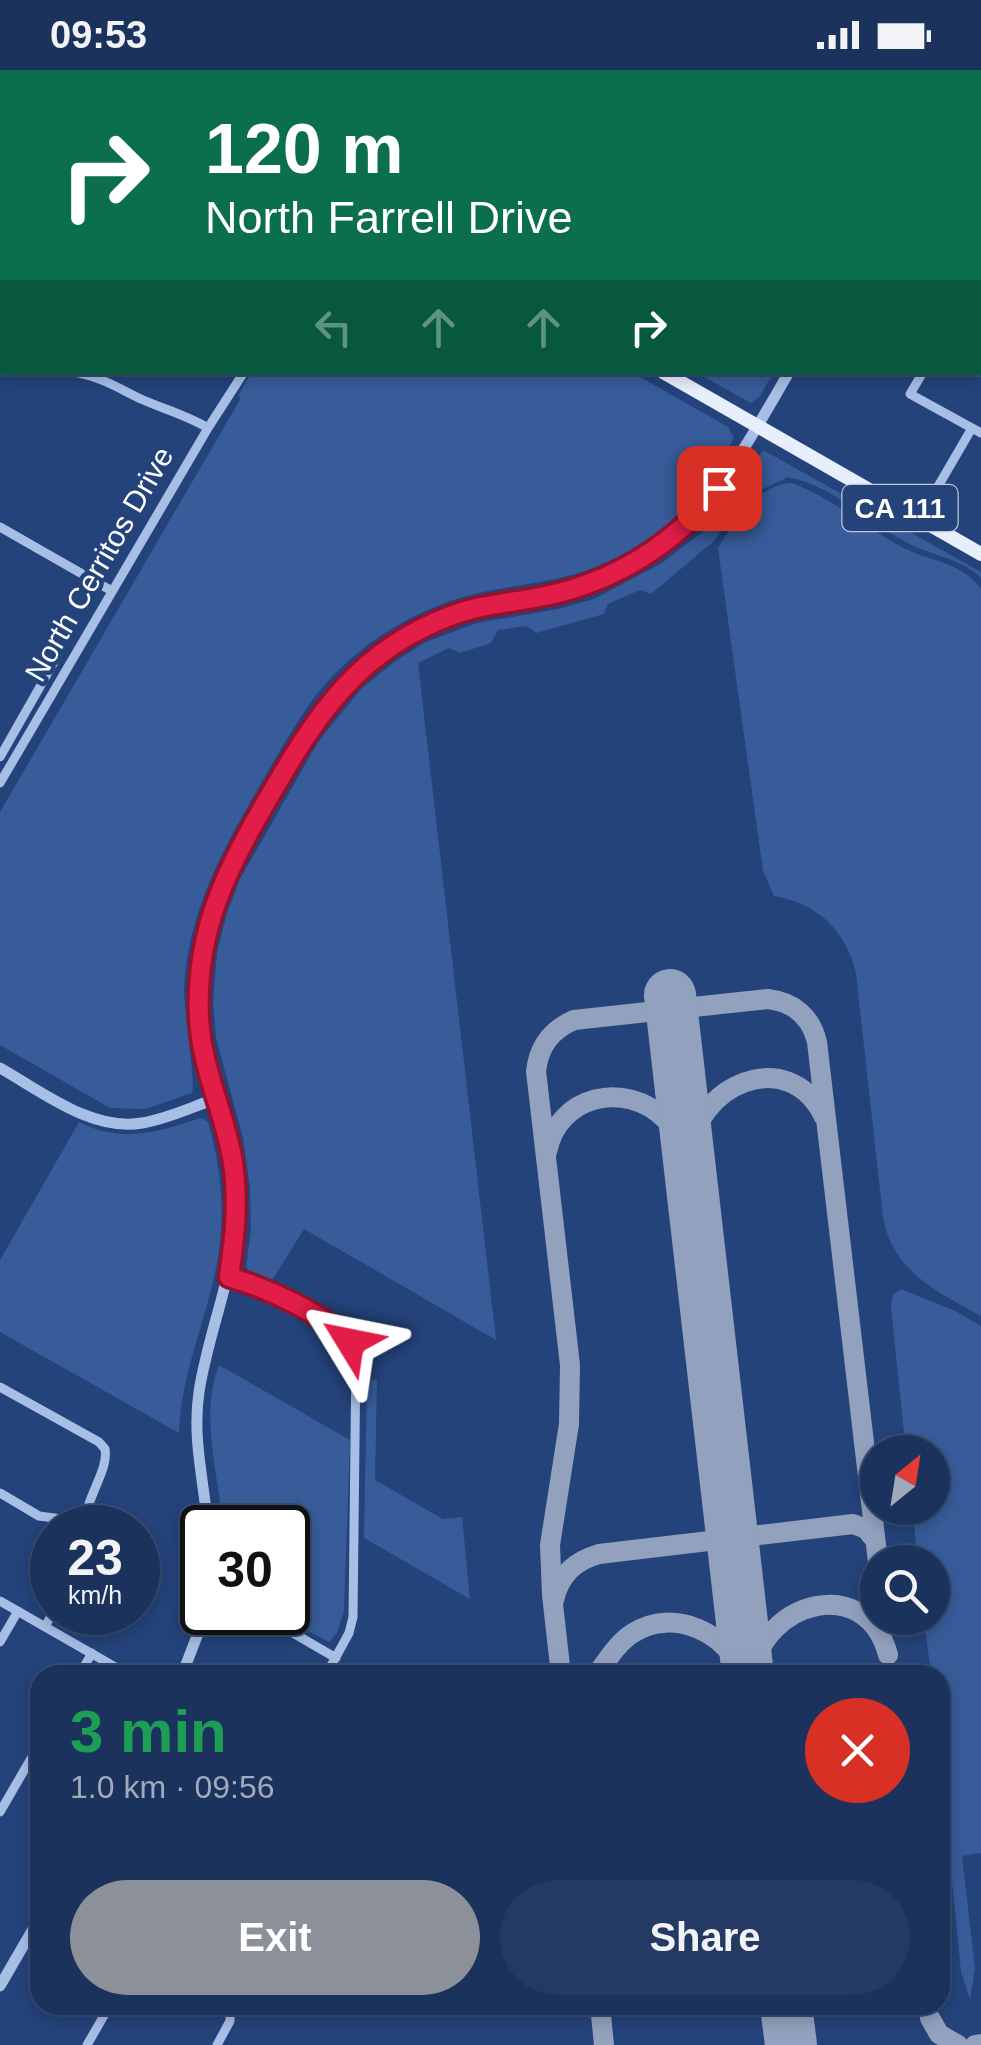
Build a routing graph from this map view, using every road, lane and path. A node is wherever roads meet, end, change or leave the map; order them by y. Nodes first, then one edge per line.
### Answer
1 (88, 375) edge
2 (242, 375) edge
3 (667, 375) edge
4 (787, 375) edge
5 (921, 375) edge
6 (208, 428) junction
7 (756, 429) junction
8 (976, 431) edge
9 (919, 519) junction
10 (0, 528) edge
11 (981, 554) edge
12 (112, 591) junction
13 (58, 638) dead end
14 (0, 757) edge
15 (0, 783) edge
16 (0, 1068) edge
17 (215, 1099) junction
18 (229, 1277) junction
19 (0, 1386) edge
20 (0, 1494) edge
21 (86, 1505) edge
22 (205, 1505) edge
23 (30, 1511) edge
24 (0, 1601) edge
25 (18, 1611) junction
26 (30, 1618) edge
27 (60, 1635) edge
28 (197, 1635) edge
29 (296, 1635) edge
30 (0, 1642) edge
31 (92, 1654) junction
32 (336, 1658) junction
33 (85, 1665) edge
34 (111, 1665) edge
35 (186, 1665) edge
36 (332, 1665) edge
37 (30, 1760) edge
38 (0, 1812) edge
39 (30, 1934) edge
40 (0, 1986) edge
41 (104, 2015) edge
42 (230, 2015) edge
43 (87, 2045) edge
44 (216, 2045) edge

1 - 6 street
2 - 6 street, North Cerritos Drive
3 - 7 main road, CA 111
4 - 7 street
5 - 8 street
6 - 12 street, North Cerritos Drive
7 - 9 main road, CA 111
7 - 17 street
8 - 9 street
9 - 11 main road, CA 111
10 - 12 street
12 - 15 street, North Cerritos Drive
13 - 14 street
16 - 17 street
17 - 18 street
18 - 22 street
18 - 32 street
19 - 21 street
20 - 23 street
24 - 25 street
25 - 26 street
25 - 30 street
27 - 31 street
28 - 35 street
29 - 32 street
31 - 33 street
31 - 34 street
32 - 36 street
37 - 38 street
39 - 40 street
41 - 43 street
42 - 44 street

